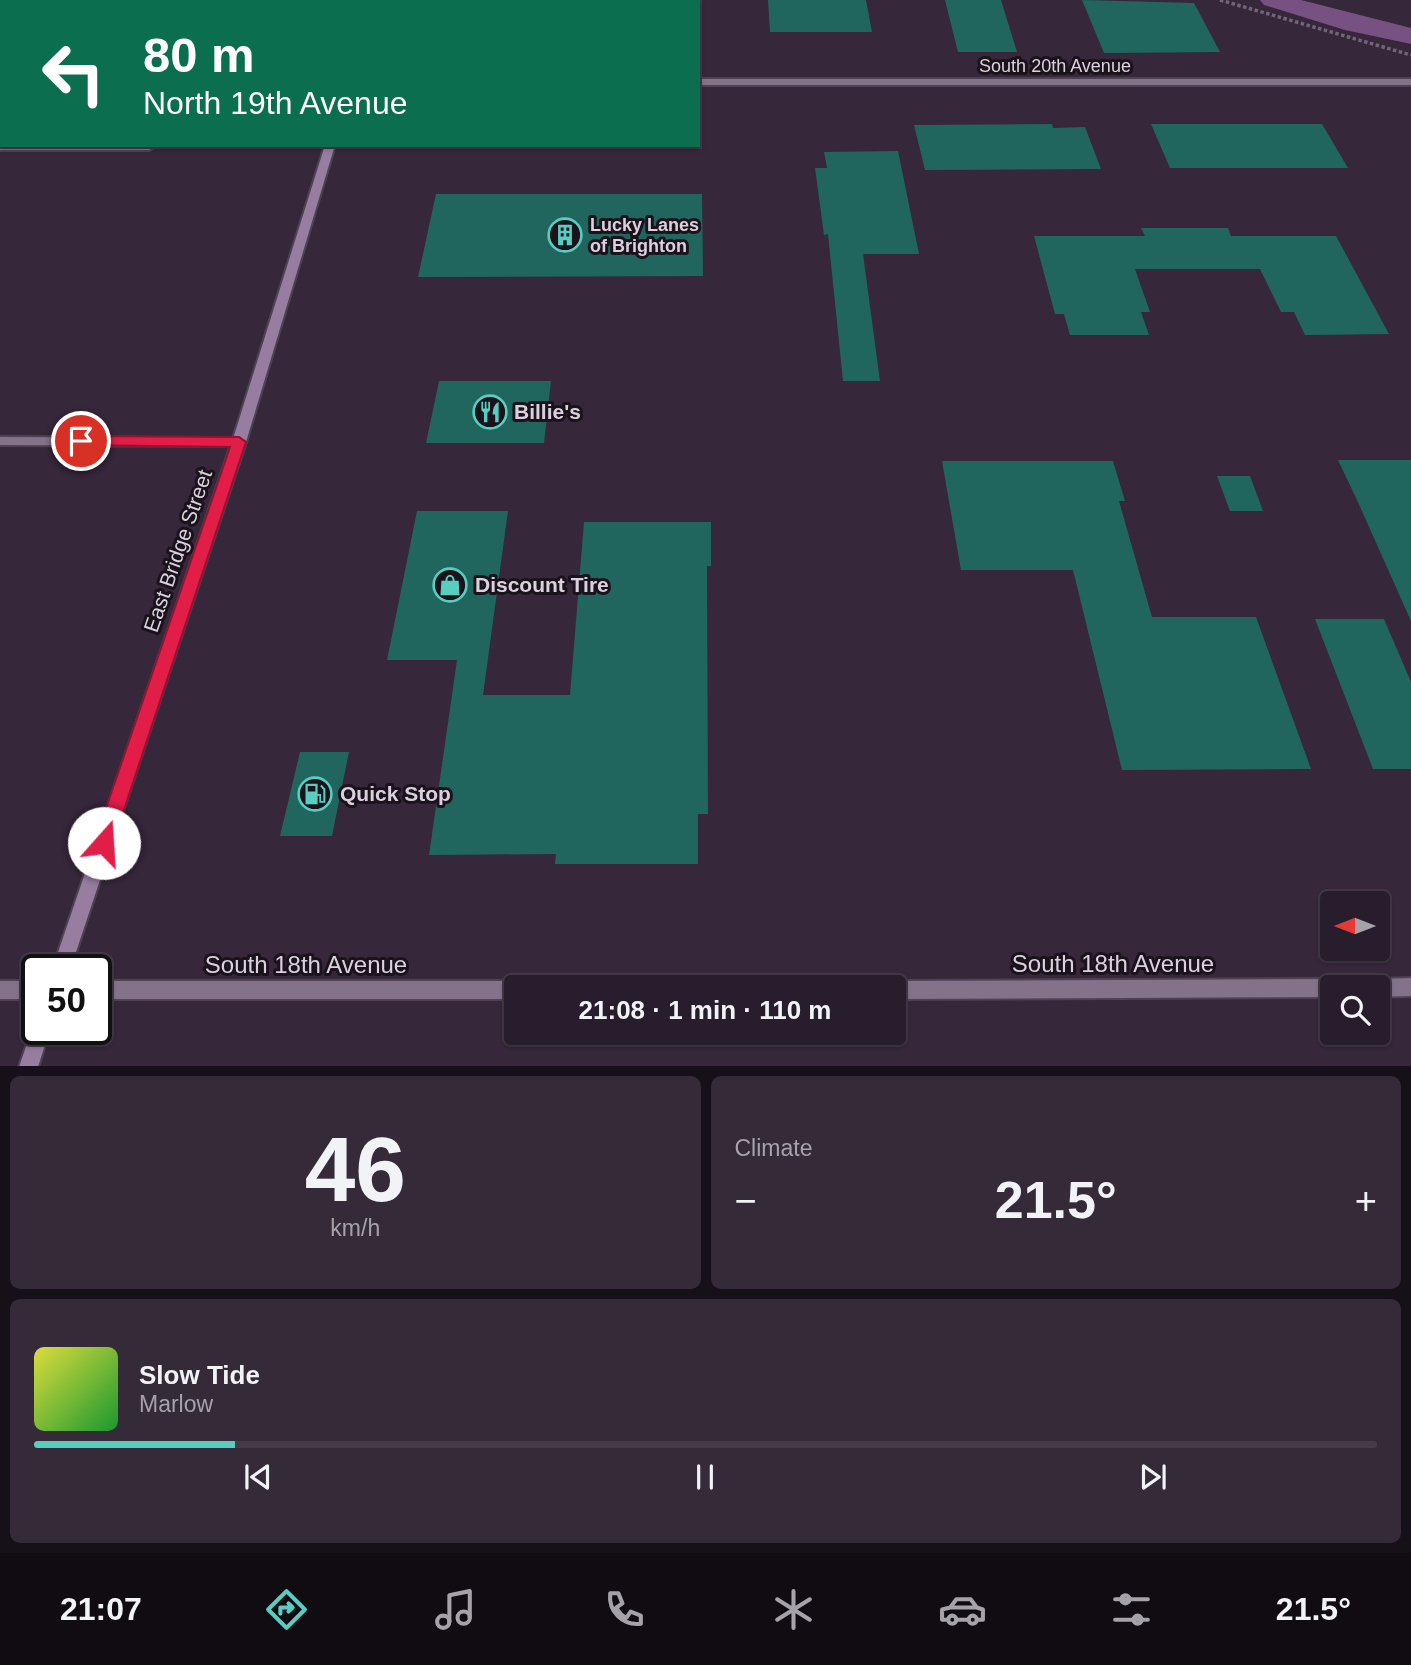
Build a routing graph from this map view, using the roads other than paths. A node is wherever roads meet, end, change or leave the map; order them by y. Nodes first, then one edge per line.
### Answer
1 (700, 82) edge
2 (1411, 82) edge
3 (0, 147) edge
4 (149, 147) dead end
5 (329, 147) edge
6 (0, 441) edge
7 (239, 442) junction
8 (66, 954) edge
9 (1320, 988) edge
10 (1390, 988) edge
11 (1411, 988) edge
12 (0, 990) edge
13 (21, 990) edge
14 (112, 990) edge
15 (504, 990) edge
16 (906, 990) edge
17 (35, 1045) edge
18 (28, 1066) edge

1 - 2 street, South 20th Avenue
3 - 4 street
5 - 7 main road, East Bridge Street
6 - 7 street
7 - 8 main road, East Bridge Street
9 - 16 street, South 18th Avenue
10 - 11 street
12 - 13 street
14 - 15 street, South 18th Avenue
17 - 18 main road

